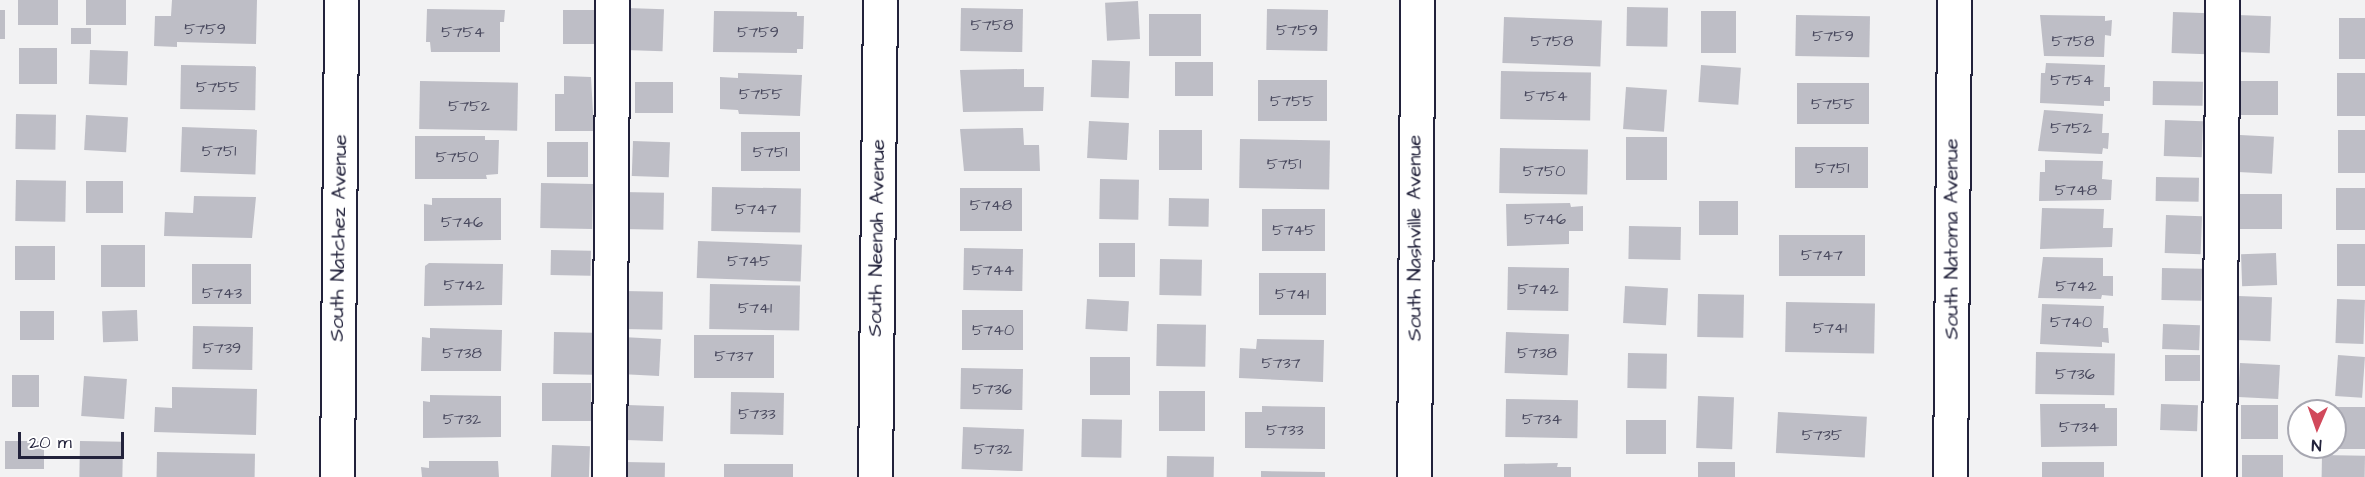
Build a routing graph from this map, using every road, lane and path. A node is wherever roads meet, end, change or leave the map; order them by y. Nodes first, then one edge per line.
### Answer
1 (341, 0) edge
2 (612, 0) edge
3 (880, 0) edge
4 (1417, 0) edge
5 (1954, 0) edge
6 (2222, 0) edge
7 (337, 477) edge
8 (609, 477) edge
9 (875, 477) edge
10 (1414, 477) edge
11 (1950, 477) edge
12 (2219, 477) edge

1 - 7 street, South Natchez Avenue
2 - 8 street
3 - 9 street, South Neenah Avenue
4 - 10 street, South Nashville Avenue
5 - 11 street, South Natoma Avenue
6 - 12 street

